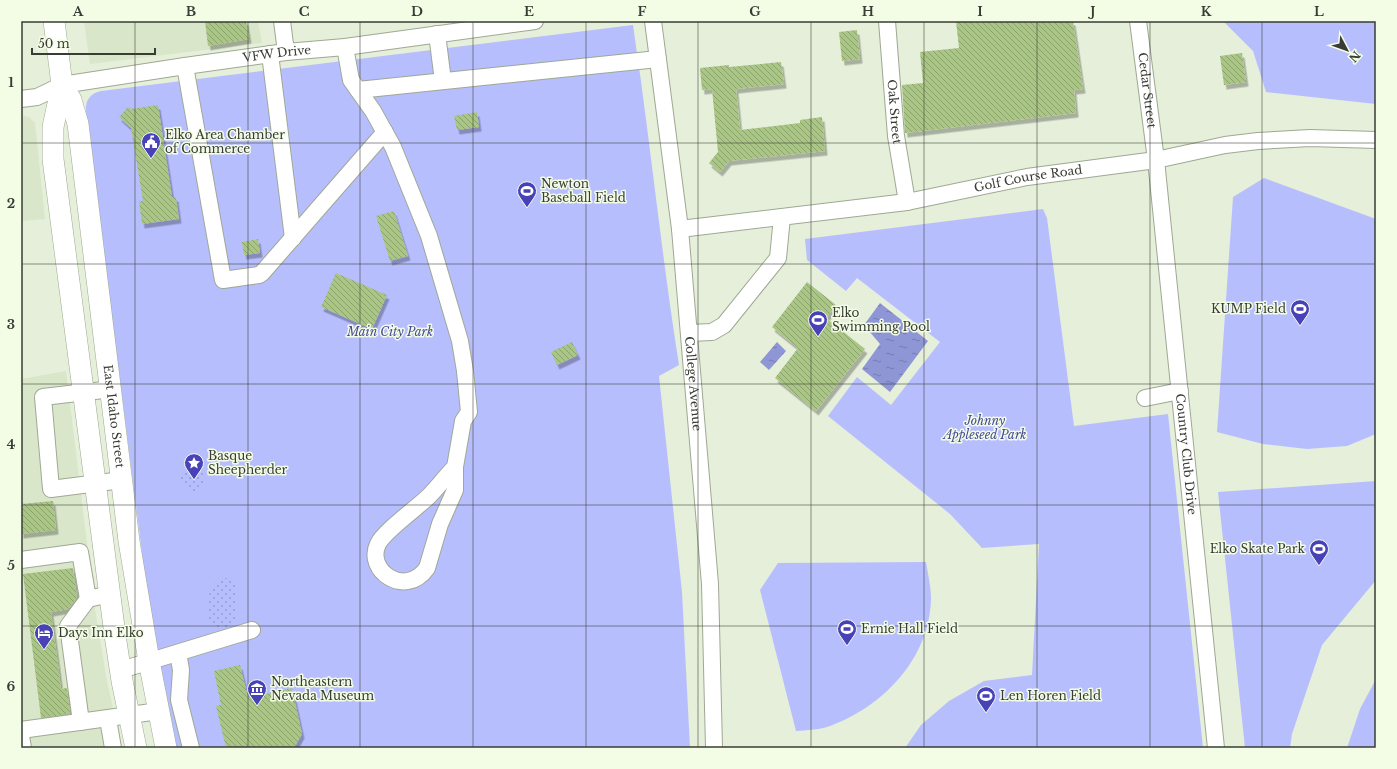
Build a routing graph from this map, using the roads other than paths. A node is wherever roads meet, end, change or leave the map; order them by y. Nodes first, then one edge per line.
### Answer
1 (54, 21) edge
2 (282, 21) edge
3 (535, 21) edge
4 (653, 21) edge
5 (887, 21) edge
6 (1138, 21) edge
7 (437, 34) junction
8 (345, 47) junction
9 (286, 52) junction
10 (270, 54) junction
11 (658, 59) junction
12 (185, 66) junction
13 (443, 81) junction
14 (62, 85) junction
15 (358, 90) junction
16 (21, 99) edge
17 (385, 132) junction
18 (1376, 140) edge
19 (1156, 160) junction
20 (907, 202) junction
21 (782, 217) junction
22 (680, 229) junction
23 (293, 238) junction
24 (689, 333) junction
25 (112, 389) junction
26 (1180, 391) junction
27 (84, 393) junction
28 (1145, 398) dead end
29 (455, 467) junction
30 (122, 480) junction
31 (95, 485) junction
32 (21, 560) edge
33 (110, 594) junction
34 (88, 599) junction
35 (252, 630) dead end
36 (178, 653) junction
37 (149, 662) junction
38 (121, 670) junction
39 (158, 711) junction
40 (129, 715) junction
41 (108, 719) junction
42 (81, 722) junction
43 (21, 730) edge
44 (21, 736) edge
45 (23, 748) edge
46 (113, 748) edge
47 (136, 748) edge
48 (166, 748) edge
49 (190, 748) edge
50 (714, 748) edge
51 (1216, 748) edge

1 - 14 main road, East Idaho Street
2 - 9 street
3 - 7 street, VFW Drive
4 - 11 street, College Avenue
5 - 20 street, Oak Street
6 - 19 street, Cedar Street
7 - 8 street, VFW Drive
7 - 13 street
8 - 9 street, VFW Drive
8 - 15 street
9 - 10 street, VFW Drive
10 - 12 street, VFW Drive
10 - 23 street
11 - 13 street
11 - 22 street, College Avenue
12 - 14 street, VFW Drive
12 - 23 street
13 - 15 street
14 - 16 street, VFW Drive
14 - 25 main road, East Idaho Street
14 - 27 main road, East Idaho Street
15 - 17 street
17 - 23 street
17 - 29 street
18 - 19 street, Golf Course Road
19 - 20 street, Golf Course Road
19 - 26 street, Country Club Drive
20 - 21 street, Golf Course Road
21 - 22 street, Golf Course Road
21 - 24 street
22 - 24 street, College Avenue
24 - 50 street, College Avenue
25 - 27 street
25 - 30 main road, East Idaho Street
26 - 28 street
26 - 51 street, Country Club Drive
27 - 31 main road, East Idaho Street
27 - 31 street
29 - 29 street
30 - 31 street
30 - 37 main road, East Idaho Street
31 - 33 main road, East Idaho Street
32 - 34 street
33 - 34 street
33 - 38 main road, East Idaho Street
34 - 42 street
35 - 36 street
36 - 37 street
36 - 49 street
37 - 38 street
37 - 39 main road, East Idaho Street
38 - 40 main road, East Idaho Street
39 - 40 street
39 - 48 main road, East Idaho Street
40 - 41 street
40 - 47 main road, East Idaho Street
41 - 42 street
41 - 46 street
42 - 43 street
44 - 45 street

